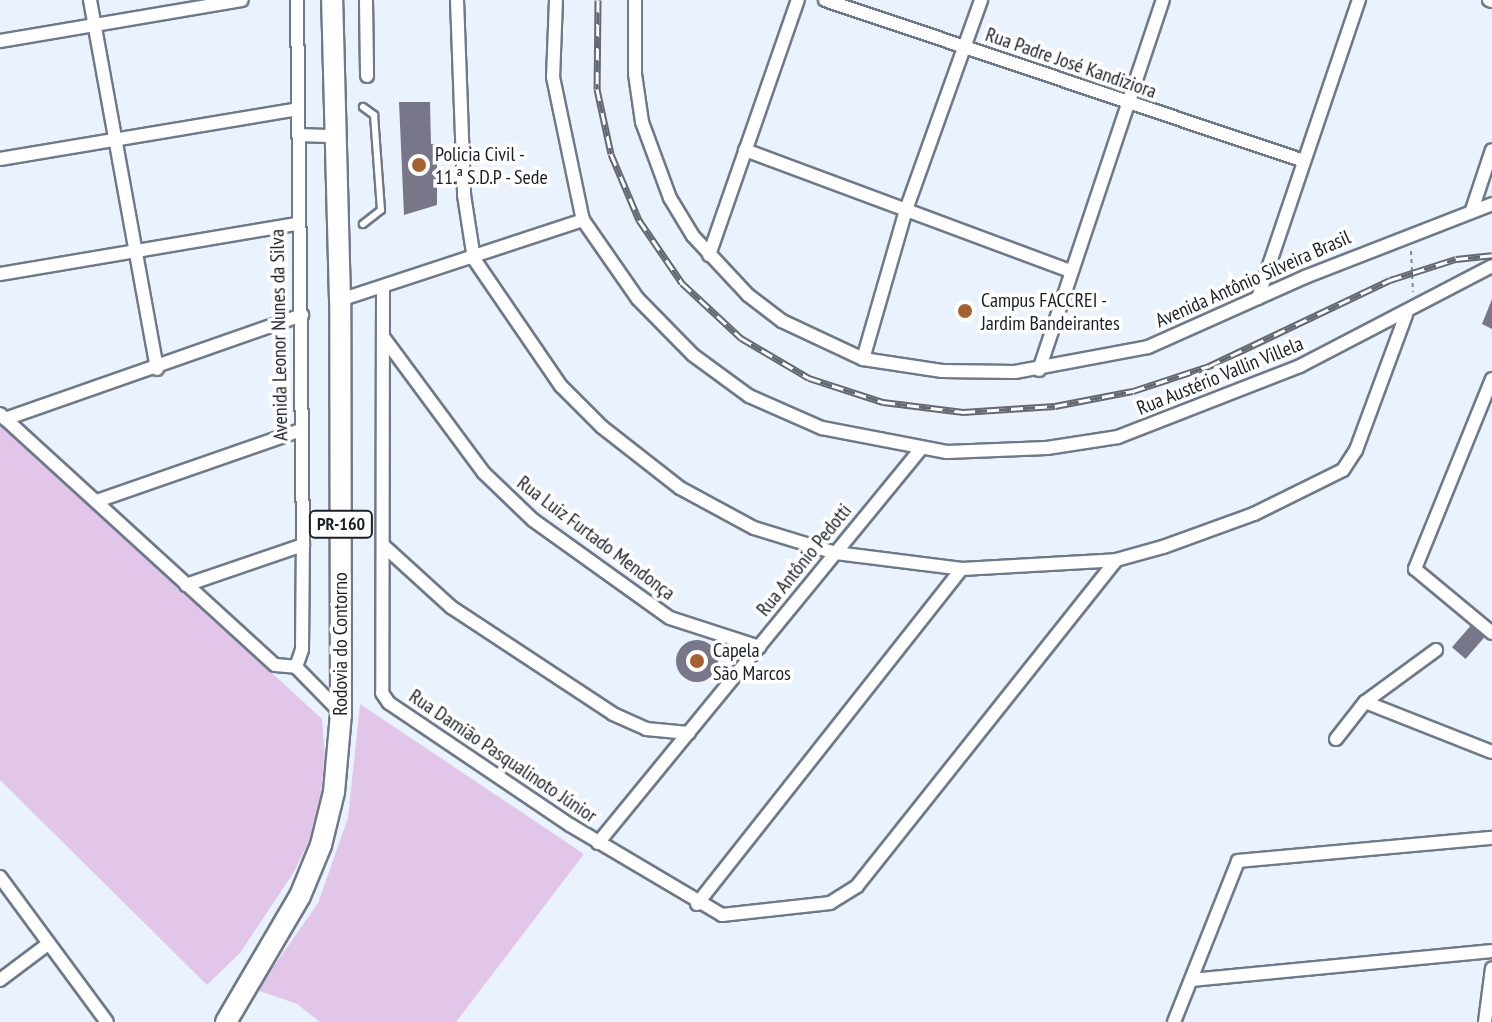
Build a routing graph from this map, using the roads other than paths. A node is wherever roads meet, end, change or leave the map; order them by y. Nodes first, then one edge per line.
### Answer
1 (90, 0) edge
2 (242, 0) edge
3 (297, 0) edge
4 (332, 0) edge
5 (366, 0) edge
6 (457, 0) edge
7 (556, 0) edge
8 (635, 0) edge
9 (798, 0) edge
10 (825, 0) edge
11 (981, 0) edge
12 (1163, 0) edge
13 (1359, 0) edge
14 (94, 24) junction
15 (0, 41) edge
16 (963, 48) junction
17 (367, 76) dead end
18 (1125, 103) junction
19 (363, 107) dead end
20 (298, 109) junction
21 (298, 135) junction
22 (335, 136) junction
23 (116, 138) junction
24 (745, 150) junction
25 (1492, 150) edge
26 (0, 159) edge
27 (1304, 161) junction
28 (1492, 204) edge
29 (907, 207) junction
30 (1472, 210) junction
31 (583, 220) junction
32 (297, 224) junction
33 (363, 224) dead end
34 (134, 253) junction
35 (709, 255) junction
36 (474, 259) junction
37 (1490, 270) edge
38 (1070, 271) junction
39 (0, 274) edge
40 (383, 290) junction
41 (1258, 298) junction
42 (340, 300) junction
43 (1410, 313) junction
44 (302, 315) junction
45 (384, 338) junction
46 (863, 359) junction
47 (157, 369) junction
48 (1039, 370) junction
49 (1492, 379) edge
50 (3, 416) edge
51 (301, 430) junction
52 (920, 450) junction
53 (97, 501) junction
54 (303, 545) junction
55 (384, 546) junction
56 (836, 553) junction
57 (1116, 560) junction
58 (962, 569) junction
59 (186, 585) junction
60 (1492, 633) edge
61 (759, 647) junction
62 (1436, 650) dead end
63 (296, 667) junction
64 (1365, 702) junction
65 (341, 713) junction
66 (689, 733) junction
67 (1336, 739) dead end
68 (1492, 752) edge
69 (1492, 838) edge
70 (598, 843) junction
71 (0, 877) edge
72 (697, 904) junction
73 (48, 944) junction
74 (1492, 951) edge
75 (1492, 968) edge
76 (0, 980) edge
77 (1192, 980) junction
78 (107, 1022) edge
79 (226, 1022) edge
80 (1174, 1022) edge
81 (1485, 1022) edge

1 - 14 street
2 - 14 street
3 - 20 street, Avenida Leonor Nunes da Silva
4 - 22 main road, Rodovia do Contorno / PR-160
5 - 17 street
6 - 36 street
7 - 31 street, Rua Austério Vallin Villela
8 - 35 street, Avenida Antônio Silveira Brasil
9 - 24 street
10 - 16 street, Rua Padre José Kandiziora
11 - 16 street
12 - 18 street
13 - 27 street
14 - 15 street
14 - 23 street
16 - 18 street, Rua Padre José Kandiziora
16 - 29 street
18 - 27 street, Rua Padre José Kandiziora
18 - 38 street
19 - 33 lane
20 - 21 street, Avenida Leonor Nunes da Silva
20 - 23 street
21 - 22 street
21 - 32 street, Avenida Leonor Nunes da Silva
22 - 42 main road, Rodovia do Contorno / PR-160
23 - 26 street
23 - 34 street
24 - 29 street
24 - 35 street
25 - 30 street
27 - 41 street
28 - 30 street, Avenida Antônio Silveira Brasil
29 - 38 street
29 - 46 street
30 - 41 street, Avenida Antônio Silveira Brasil
31 - 36 street
31 - 52 street, Rua Austério Vallin Villela
32 - 34 street
32 - 44 street, Avenida Leonor Nunes da Silva
34 - 39 street
34 - 47 street
35 - 46 street, Avenida Antônio Silveira Brasil
36 - 40 street
36 - 56 street
37 - 43 street, Rua Austério Vallin Villela
38 - 48 street
40 - 42 street
40 - 45 street, Rua Damião Pasqualinoto Júnior
41 - 48 street, Avenida Antônio Silveira Brasil
42 - 65 main road, Rodovia do Contorno / PR-160
43 - 52 street, Rua Austério Vallin Villela
43 - 57 street
44 - 47 street
44 - 51 street, Avenida Leonor Nunes da Silva
45 - 55 street, Rua Damião Pasqualinoto Júnior
45 - 61 street, Rua Luiz Furtado Mendonça
46 - 48 street, Avenida Antônio Silveira Brasil
47 - 50 street
49 - 60 street
50 - 53 street
51 - 53 street
51 - 54 street, Avenida Leonor Nunes da Silva
52 - 56 street, Rua Antônio Pedotti
53 - 59 street
54 - 59 street
54 - 63 street, Avenida Leonor Nunes da Silva
55 - 66 street
55 - 70 street, Rua Damião Pasqualinoto Júnior
56 - 58 street
56 - 61 street, Rua Antônio Pedotti
57 - 58 street
57 - 72 street, Rua Damião Pasqualinoto Júnior
58 - 72 street
59 - 63 street
61 - 66 street, Rua Antônio Pedotti
62 - 64 street
63 - 65 street
64 - 67 street
64 - 68 street
65 - 79 main road, Rodovia do Contorno / PR-160
66 - 70 street, Rua Antônio Pedotti
69 - 77 street
70 - 72 street, Rua Damião Pasqualinoto Júnior
71 - 73 street
73 - 76 street
73 - 78 street
74 - 77 street
75 - 81 street
77 - 80 street

